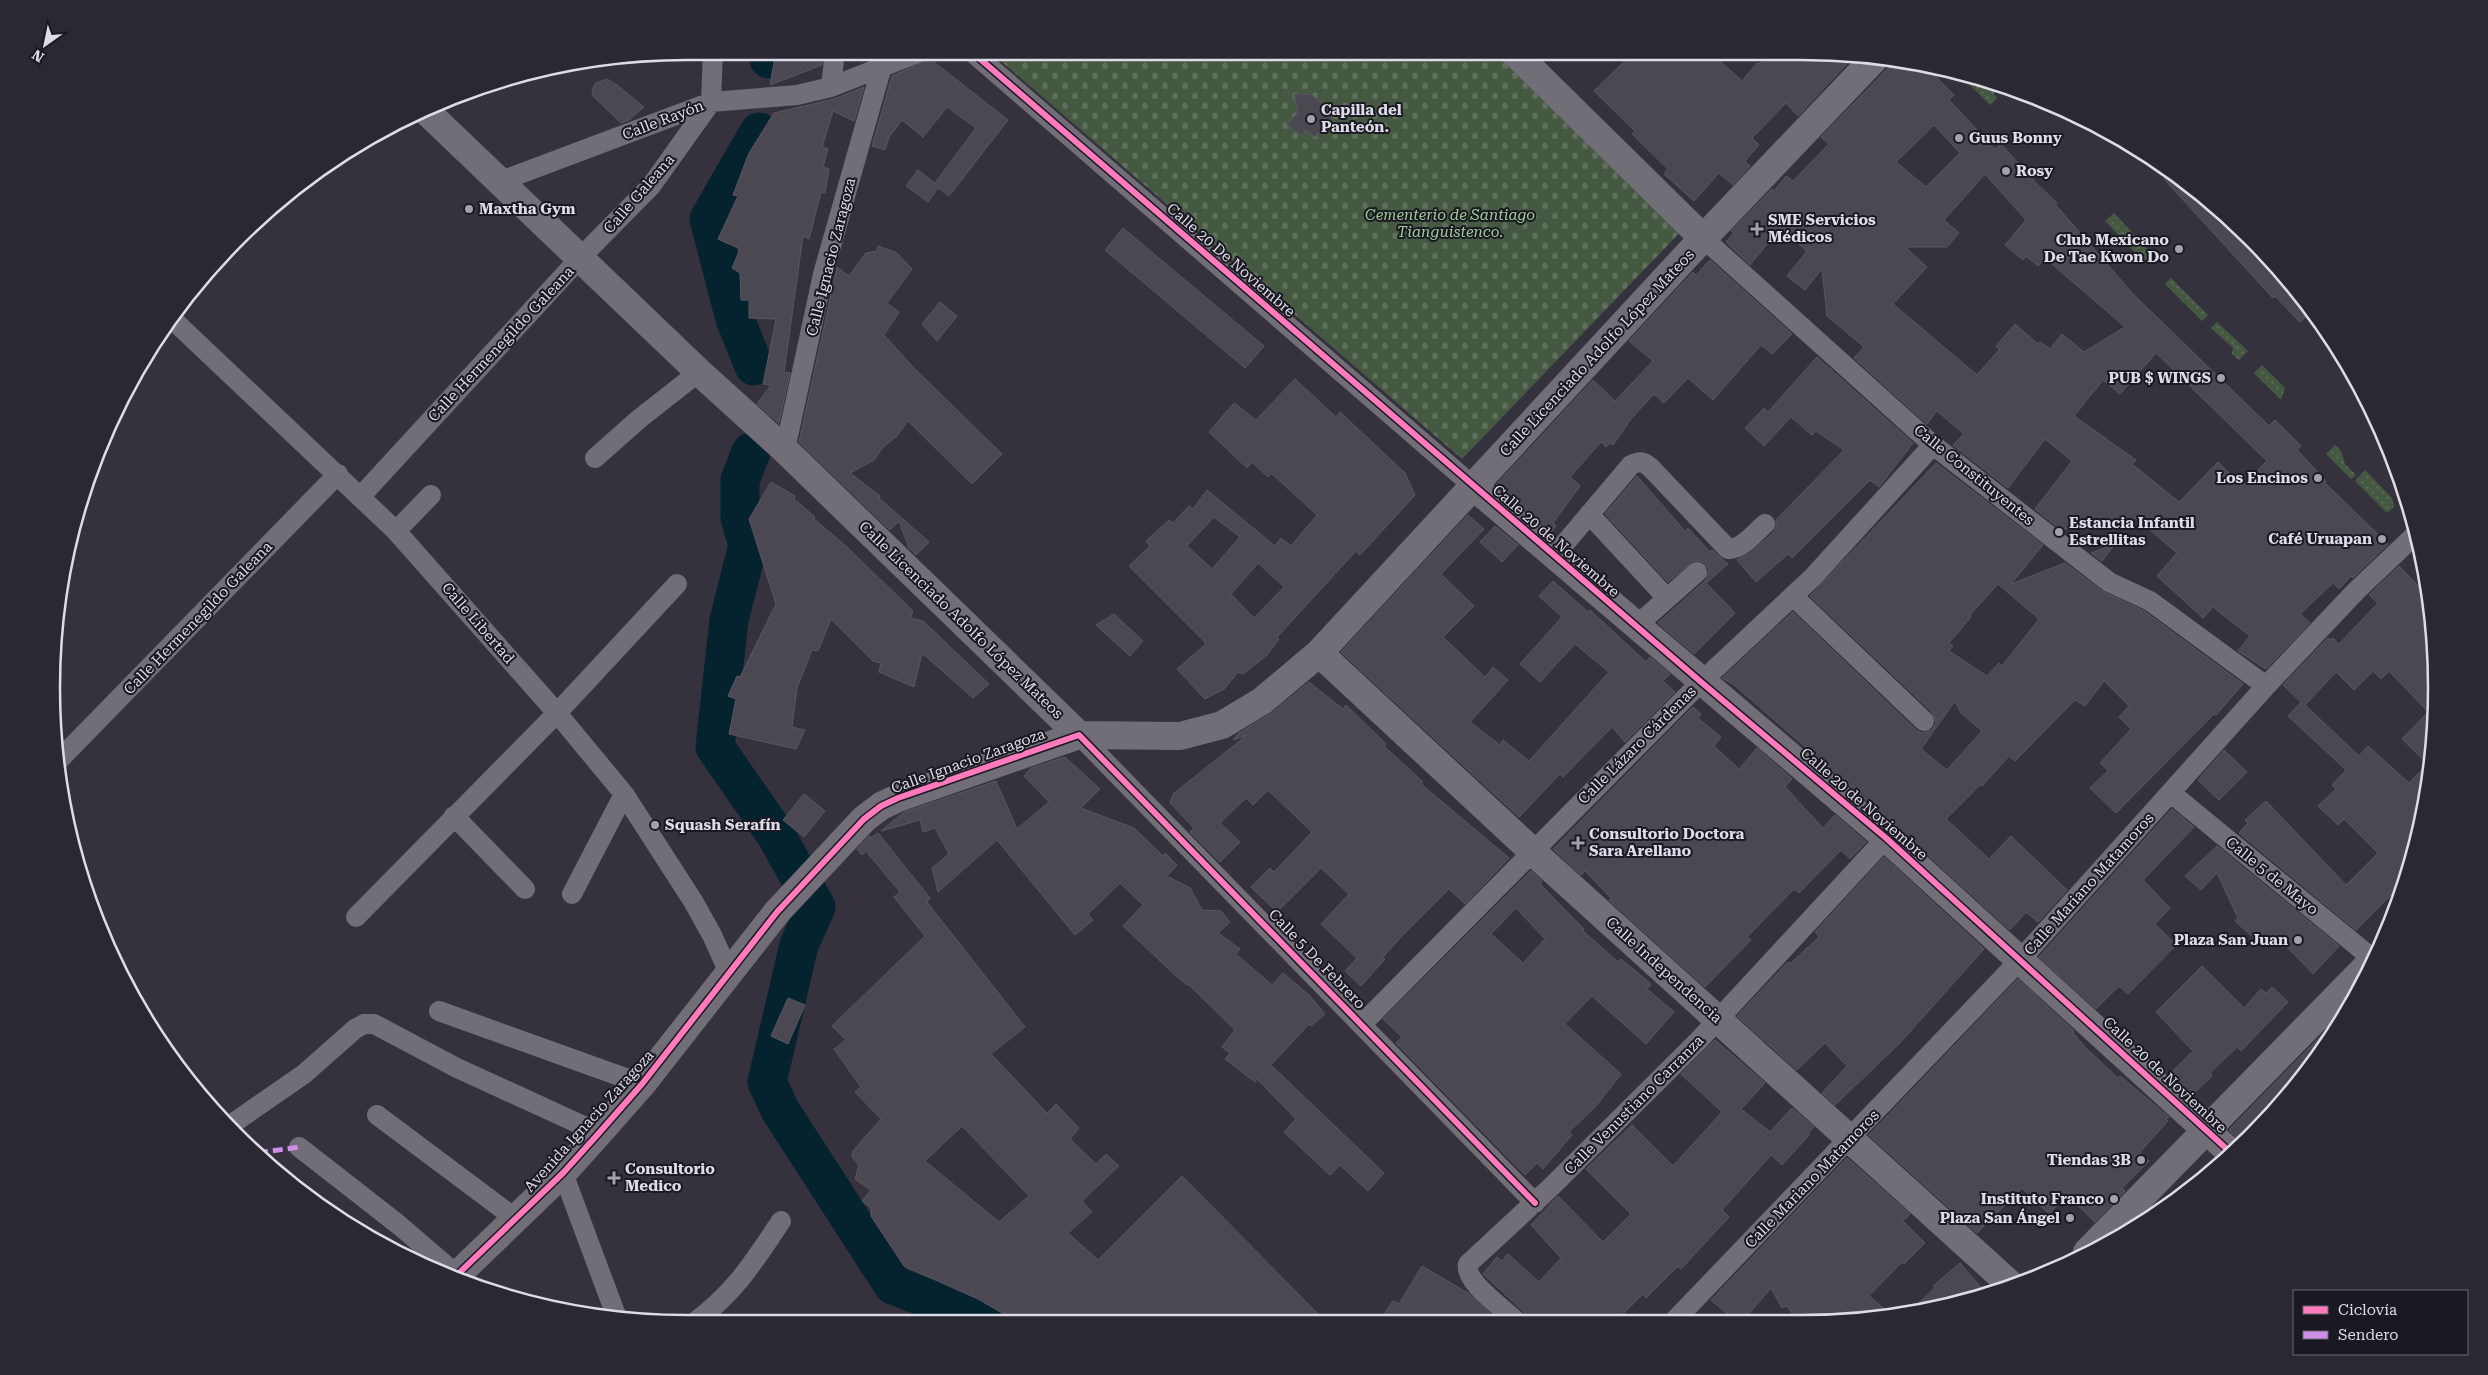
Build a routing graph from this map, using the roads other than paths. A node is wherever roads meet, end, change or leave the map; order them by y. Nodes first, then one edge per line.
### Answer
1 (713, 60) edge
2 (834, 60) edge
3 (898, 60) edge
4 (981, 60) edge
5 (1522, 60) edge
6 (1864, 63) edge
7 (882, 66) junction
8 (831, 87) junction
9 (711, 102) junction
10 (431, 115) edge
11 (501, 181) junction
12 (1703, 238) junction
13 (580, 258) junction
14 (177, 324) edge
15 (699, 372) junction
16 (1933, 445) junction
17 (785, 450) junction
18 (595, 458) dead end
19 (338, 474) junction
20 (1473, 486) junction
21 (361, 496) junction
22 (431, 496) dead end
23 (1589, 514) junction
24 (1765, 524) dead end
25 (396, 531) junction
26 (2410, 539) edge
27 (1556, 555) junction
28 (1697, 572) dead end
29 (677, 584) dead end
30 (1794, 597) junction
31 (1666, 598) junction
32 (1636, 626) junction
33 (1319, 653) junction
34 (1701, 682) junction
35 (2266, 686) junction
36 (557, 713) junction
37 (1924, 721) dead end
38 (1079, 735) junction
39 (64, 755) edge
40 (2171, 793) junction
41 (624, 794) junction
42 (454, 816) junction
43 (1886, 838) junction
44 (1531, 851) junction
45 (525, 888) dead end
46 (572, 894) dead end
47 (356, 917) dead end
48 (2367, 956) edge
49 (2021, 959) junction
50 (729, 973) junction
51 (2358, 974) edge
52 (439, 1010) dead end
53 (1719, 1020) junction
54 (1362, 1024) junction
55 (642, 1084) junction
56 (377, 1115) dead end
57 (235, 1122) edge
58 (2205, 1130) junction
59 (599, 1133) junction
60 (1850, 1139) junction
61 (299, 1147) dead end
62 (2226, 1148) edge
63 (563, 1173) junction
64 (1535, 1203) junction
65 (516, 1219) junction
66 (781, 1221) dead end
67 (2100, 1238) edge
68 (448, 1268) edge
69 (460, 1272) edge
70 (2006, 1280) edge
71 (614, 1311) edge
72 (704, 1315) edge
73 (1510, 1315) edge
74 (1680, 1315) edge

1 - 9 street
2 - 8 street
3 - 7 street, Calle Rayón
4 - 20 street, Calle 20 De Noviembre
5 - 12 street
6 - 12 street, Calle Licenciado Adolfo López Mateos
7 - 8 street, Calle Rayón
7 - 17 street, Calle Ignacio Zaragoza
8 - 9 street, Calle Rayón
9 - 11 street, Calle Rayón
9 - 13 street, Calle Galeana
10 - 11 street
11 - 13 street
12 - 16 street, Calle Constituyentes
12 - 20 street, Calle Licenciado Adolfo López Mateos
13 - 15 street, Calle Licenciado Adolfo López Mateos
13 - 21 street, Calle Hermenegildo Galeana
14 - 19 street, Calle Libertad
15 - 17 street, Calle Licenciado Adolfo López Mateos
15 - 18 street
16 - 30 street, Calle Lázaro Cárdenas
16 - 35 street, Calle Constituyentes
17 - 38 street, Calle Licenciado Adolfo López Mateos
19 - 21 street, Calle Libertad
19 - 39 street, Calle Hermenegildo Galeana
20 - 27 street, Calle 20 de Noviembre
20 - 33 street, Calle Licenciado Adolfo López Mateos
21 - 25 street, Calle Libertad
22 - 25 street
23 - 24 street
23 - 27 street
23 - 31 street
25 - 36 street, Calle Libertad
26 - 35 street, Calle Mariano Matamoros
27 - 32 street, Calle 20 de Noviembre
28 - 31 street
29 - 36 street
30 - 34 street, Calle Lázaro Cárdenas
30 - 37 street
31 - 32 street
32 - 34 street, Calle 20 de Noviembre
33 - 38 street, Calle Licenciado Adolfo López Mateos
33 - 44 street, Calle Independencia
34 - 43 street, Calle 20 de Noviembre
34 - 44 street, Calle Lázaro Cárdenas
35 - 40 street, Calle Mariano Matamoros
36 - 41 street, Calle Libertad
36 - 42 street
38 - 50 street, Calle Ignacio Zaragoza
38 - 54 street, Calle 5 De Febrero
40 - 48 street, Calle 5 de Mayo
40 - 49 street, Calle Mariano Matamoros
41 - 46 street
41 - 50 street, Calle Libertad
42 - 45 street
42 - 47 street
43 - 49 street, Calle 20 de Noviembre
43 - 53 street, Calle Venustiano Carranza
44 - 53 street, Calle Independencia
44 - 54 street, Calle Lázaro Cárdenas
49 - 58 street, Calle 20 de Noviembre
49 - 60 street, Calle Mariano Matamoros
50 - 55 street, Avenida Ignacio Zaragoza
51 - 58 street
52 - 55 street
53 - 60 street, Calle Independencia
53 - 64 street, Calle Venustiano Carranza
54 - 64 street, Calle 5 De Febrero
55 - 59 street, Avenida Ignacio Zaragoza
56 - 65 street
57 - 59 street
58 - 62 street, Calle 20 de Noviembre
58 - 67 street
59 - 63 street, Avenida Ignacio Zaragoza
60 - 70 street, Calle Independencia
60 - 74 street, Calle Mariano Matamoros
61 - 68 street
63 - 65 street, Avenida Ignacio Zaragoza
63 - 71 street, Avenida Ignacio Zaragoza
64 - 73 street, Calle Venustiano Carranza
65 - 69 street, Avenida Ignacio Zaragoza
66 - 72 street

